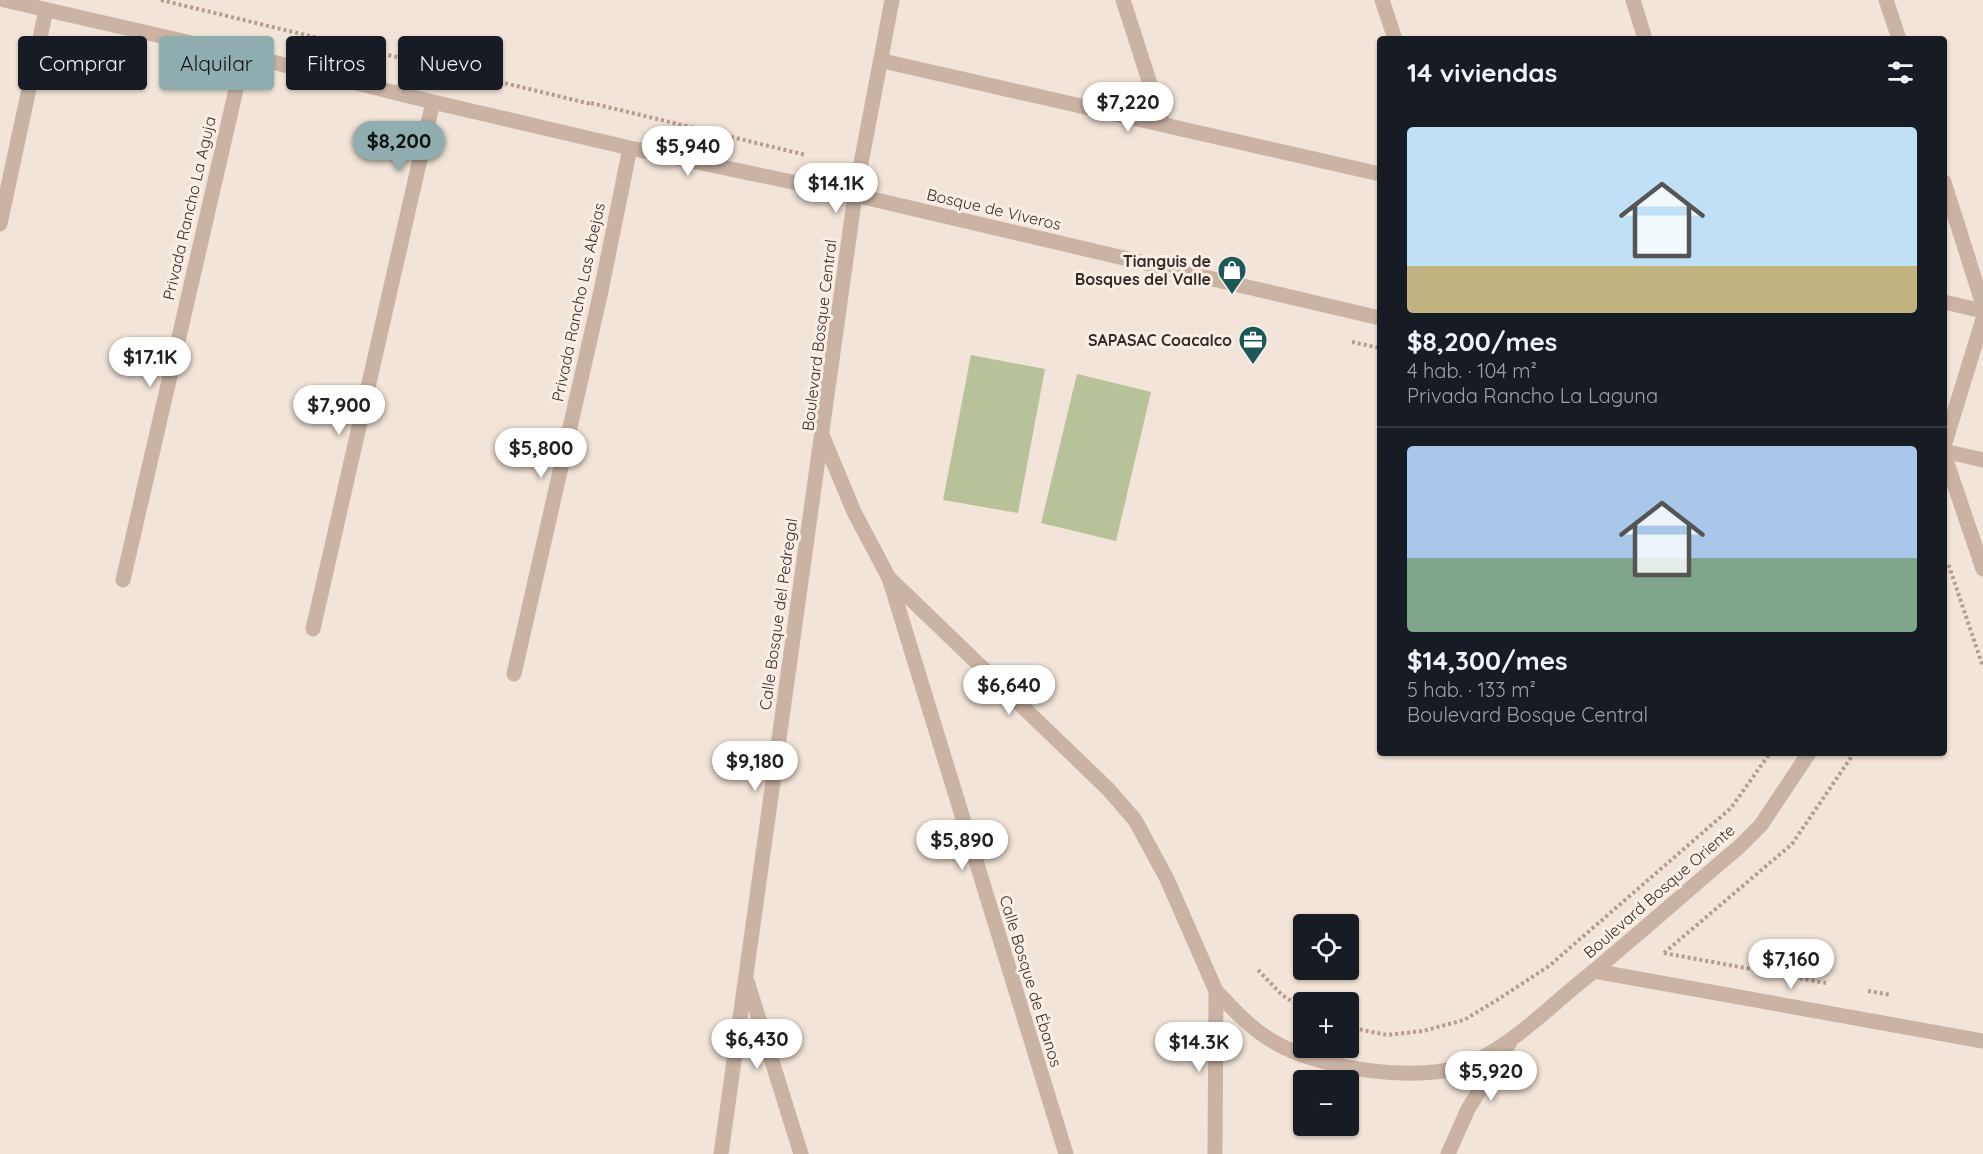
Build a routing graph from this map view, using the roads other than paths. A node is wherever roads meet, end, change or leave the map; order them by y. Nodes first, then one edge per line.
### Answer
1 (4, 0) edge
2 (892, 0) edge
3 (1123, 0) edge
4 (1382, 0) edge
5 (1633, 0) edge
6 (1886, 0) edge
7 (46, 10) junction
8 (160, 36) edge
9 (1394, 36) edge
10 (1644, 36) edge
11 (1898, 36) edge
12 (883, 61) junction
13 (274, 62) edge
14 (236, 90) edge
15 (433, 102) junction
16 (1163, 124) junction
17 (630, 148) junction
18 (1377, 173) edge
19 (1947, 191) edge
20 (855, 195) junction
21 (0, 224) edge
22 (1947, 303) edge
23 (1983, 304) edge
24 (1983, 311) edge
25 (1377, 317) edge
26 (1983, 319) edge
27 (822, 435) junction
28 (1947, 440) edge
29 (1947, 451) edge
30 (1947, 459) edge
31 (1983, 460) edge
32 (1983, 569) edge
33 (889, 578) junction
34 (123, 580) dead end
35 (313, 629) dead end
36 (514, 674) dead end
37 (1807, 756) edge
38 (1594, 971) junction
39 (745, 975) junction
40 (1216, 991) junction
41 (1512, 1038) junction
42 (1983, 1041) edge
43 (721, 1154) edge
44 (801, 1154) edge
45 (1066, 1154) edge
46 (1215, 1154) edge
47 (1448, 1154) edge

1 - 7 street, Bosque de Viveros
2 - 12 street, Boulevard Bosque Central
3 - 16 street
4 - 9 street
5 - 10 street
6 - 11 street
7 - 8 street, Bosque de Viveros
7 - 21 street
12 - 16 street
12 - 20 street, Boulevard Bosque Central
13 - 15 street, Bosque de Viveros
14 - 34 street, Privada Rancho La Aguja
15 - 17 street, Bosque de Viveros
15 - 35 street
16 - 18 street
17 - 20 street, Bosque de Viveros
17 - 36 street, Privada Rancho Las Abejas
19 - 23 street
20 - 25 street, Bosque de Viveros
20 - 27 street, Boulevard Bosque Central
22 - 24 street
26 - 28 street
27 - 33 street, Boulevard Bosque Central
27 - 39 street, Calle Bosque del Pedregal
29 - 31 street
30 - 32 street
33 - 40 street, Boulevard Bosque Central
33 - 45 street, Calle Bosque de Ébanos
37 - 38 street, Boulevard Bosque Oriente
38 - 41 street, Boulevard Bosque Oriente
38 - 42 street
39 - 43 street, Calle Bosque del Pedregal
39 - 44 street
40 - 41 street
40 - 46 street, Boulevard Bosque Central
41 - 47 street

